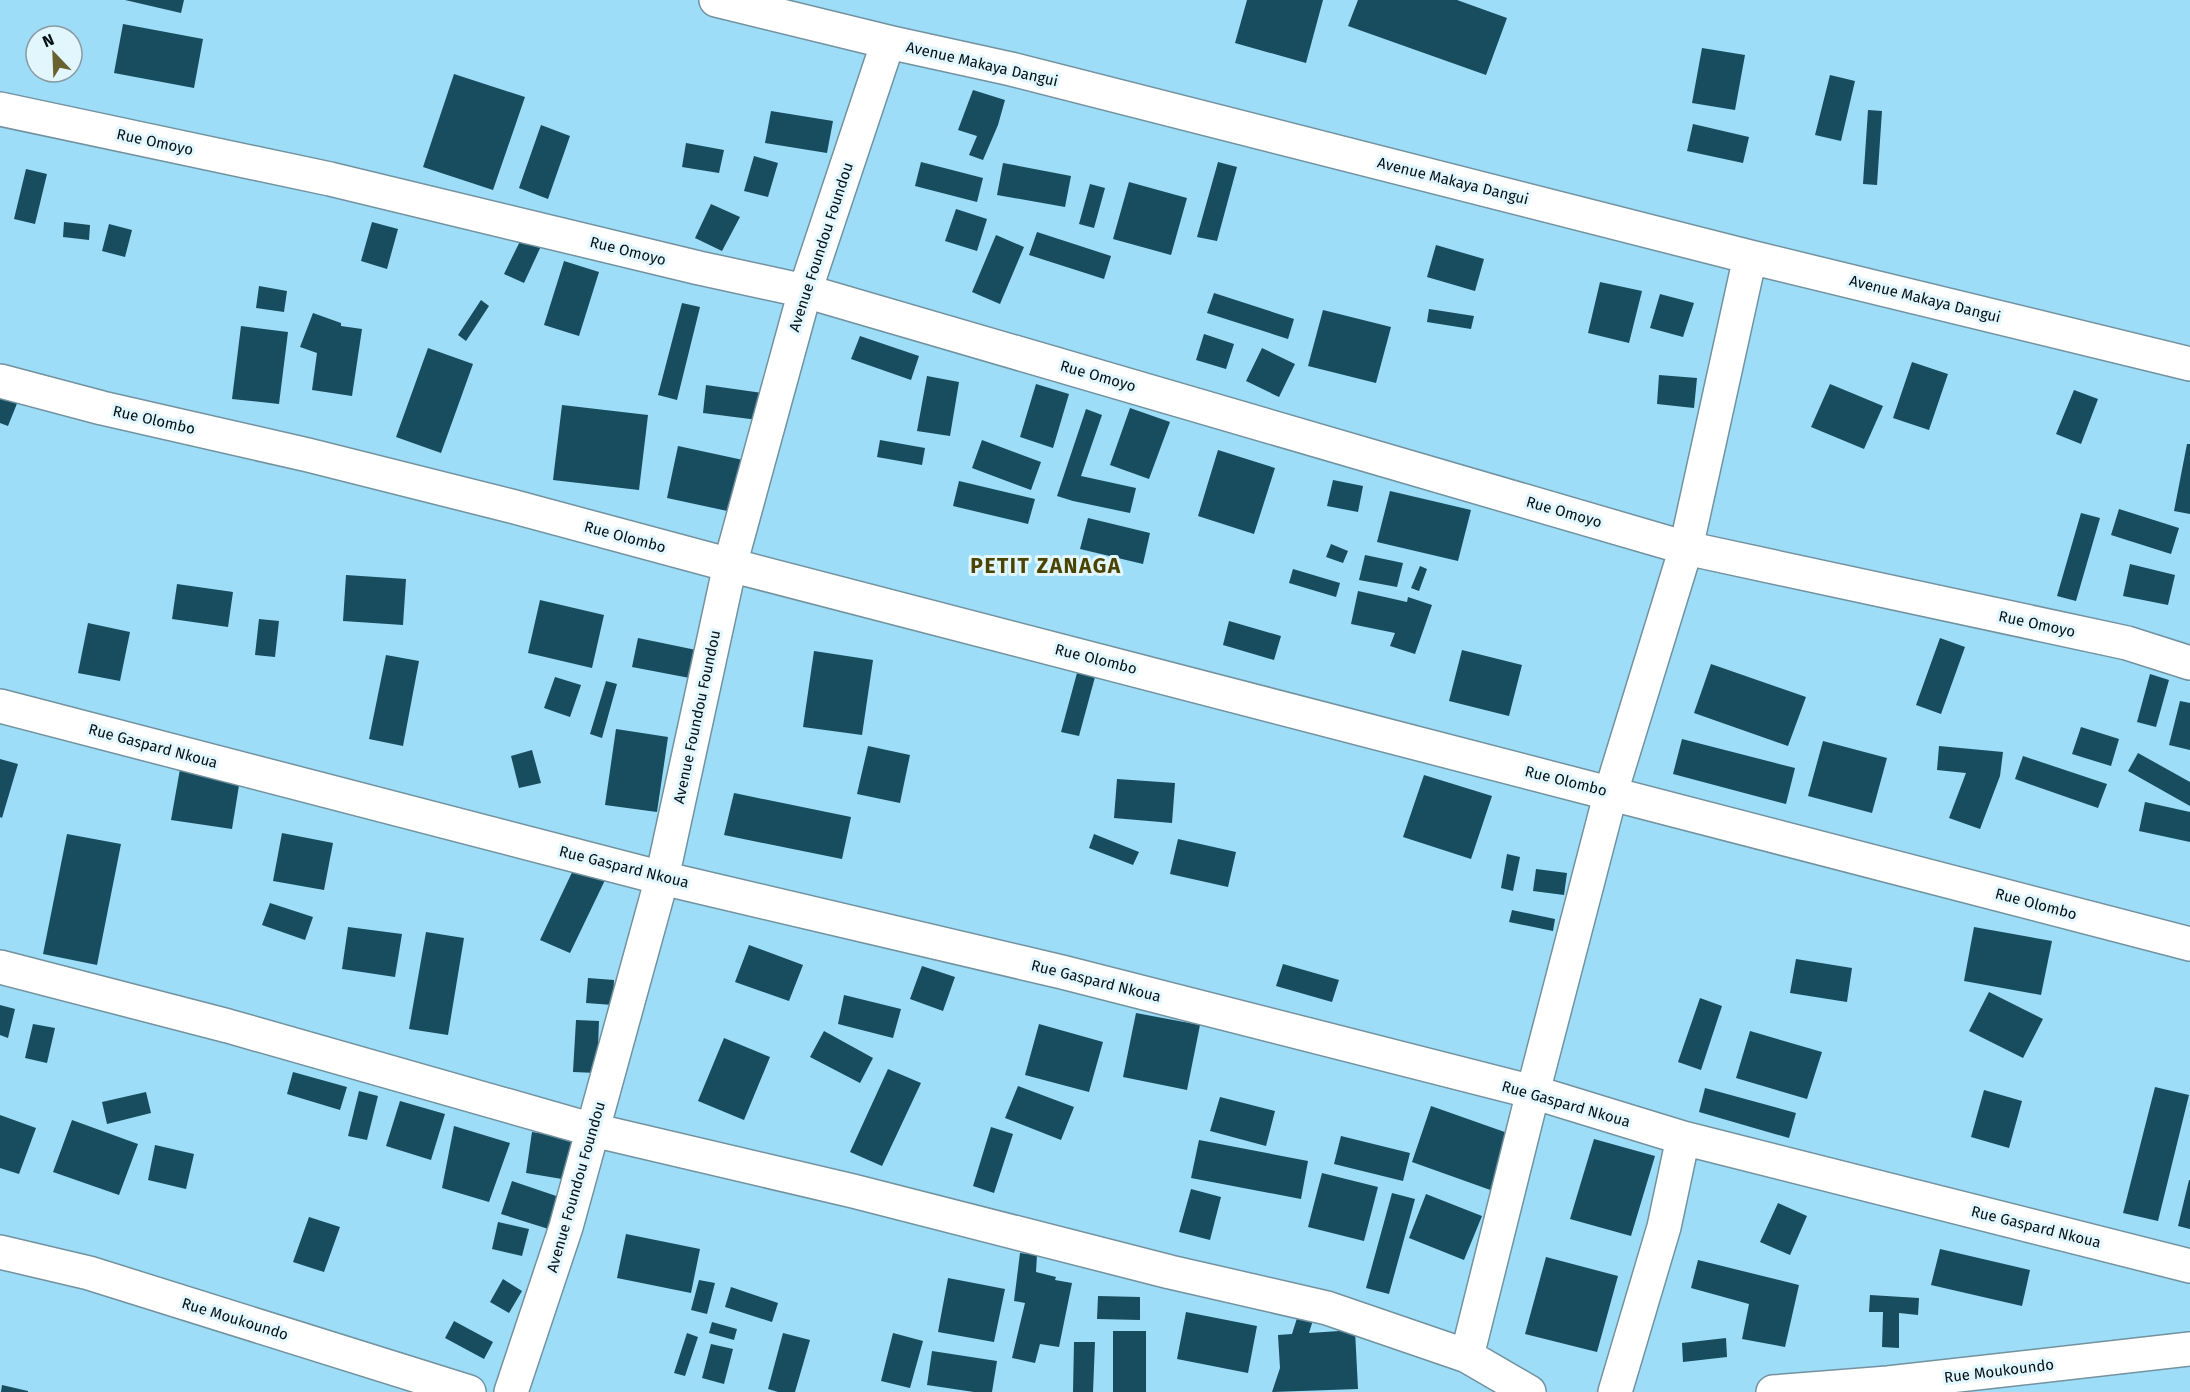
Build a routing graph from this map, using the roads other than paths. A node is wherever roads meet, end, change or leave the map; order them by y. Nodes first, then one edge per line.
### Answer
1 (717, 0) edge
2 (888, 42) junction
3 (0, 109) edge
4 (1750, 256) junction
5 (805, 291) junction
6 (2190, 364) edge
7 (0, 381) edge
8 (1686, 548) junction
9 (730, 565) junction
10 (2190, 663) edge
11 (0, 706) edge
12 (1611, 792) junction
13 (662, 878) junction
14 (2190, 944) edge
15 (0, 967) edge
16 (1533, 1092) junction
17 (593, 1130) junction
18 (1683, 1138) junction
19 (0, 1252) edge
20 (2190, 1266) edge
21 (2190, 1349) edge
22 (1467, 1356) junction
23 (469, 1392) edge
24 (511, 1392) edge
25 (1529, 1392) edge
26 (1615, 1392) edge
27 (1773, 1392) edge

1 - 2 street, Avenue Makaya Dangui
2 - 4 street, Avenue Makaya Dangui
2 - 5 street, Avenue Foundou Foundou
3 - 5 street, Rue Omoyo
4 - 6 street, Avenue Makaya Dangui
4 - 8 street
5 - 8 street, Rue Omoyo
5 - 9 street, Avenue Foundou Foundou
7 - 9 street, Rue Olombo
8 - 10 street, Rue Omoyo
8 - 12 street
9 - 12 street, Rue Olombo
9 - 13 street, Avenue Foundou Foundou
11 - 13 street, Rue Gaspard Nkoua
12 - 14 street, Rue Olombo
12 - 16 street
13 - 16 street, Rue Gaspard Nkoua
13 - 17 street, Avenue Foundou Foundou
15 - 17 street
16 - 18 street, Rue Gaspard Nkoua
16 - 22 street
17 - 22 street
17 - 24 street, Avenue Foundou Foundou
18 - 20 street, Rue Gaspard Nkoua
18 - 26 street
19 - 23 street, Rue Moukoundo
21 - 27 street, Rue Moukoundo
22 - 25 street

